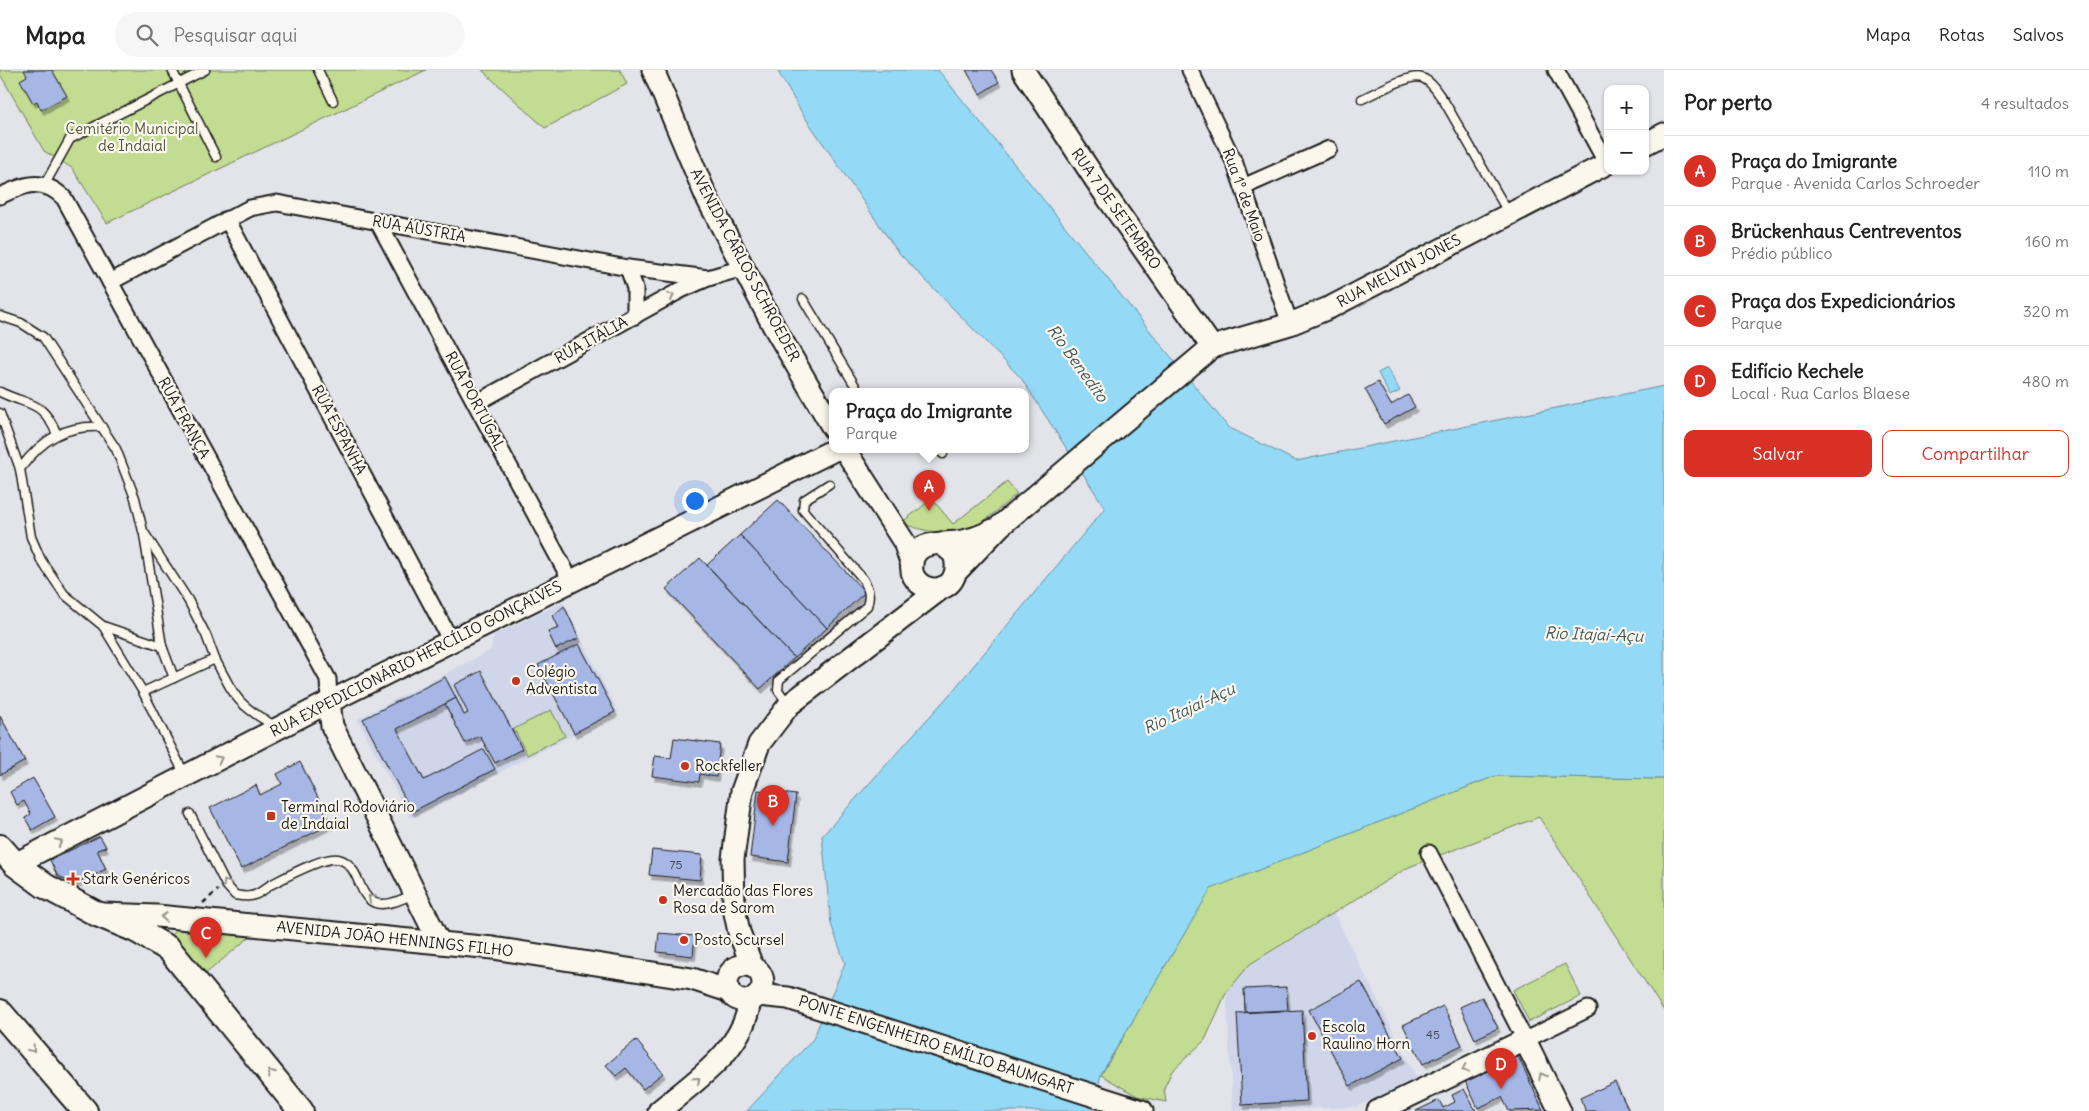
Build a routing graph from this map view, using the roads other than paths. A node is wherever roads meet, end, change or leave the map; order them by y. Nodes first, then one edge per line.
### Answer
1 (172, 70) edge
2 (205, 70) edge
3 (318, 70) edge
4 (653, 70) edge
5 (1022, 70) edge
6 (1190, 70) edge
7 (1556, 70) edge
8 (178, 83) junction
9 (1362, 99) dead end
10 (333, 101) dead end
11 (1664, 134) edge
12 (1649, 142) edge
13 (1329, 149) dead end
14 (1604, 156) edge
15 (216, 157) dead end
16 (1604, 165) edge
17 (45, 184) junction
18 (1243, 187) junction
19 (0, 196) edge
20 (1509, 214) junction
21 (227, 219) junction
22 (378, 222) junction
23 (628, 268) junction
24 (744, 268) junction
25 (708, 278) junction
26 (110, 282) junction
27 (803, 299) dead end
28 (0, 316) edge
29 (635, 316) junction
30 (1290, 324) junction
31 (1212, 347) junction
32 (856, 388) edge
33 (0, 392) edge
34 (476, 403) junction
35 (0, 413) edge
36 (829, 416) edge
37 (102, 427) junction
38 (58, 434) junction
39 (829, 453) edge
40 (847, 453) edge
41 (20, 469) junction
42 (829, 484) dead end
43 (1000, 526) junction
44 (143, 531) junction
45 (897, 531) junction
46 (936, 543) junction
47 (912, 568) junction
48 (957, 571) junction
49 (571, 582) junction
50 (943, 587) junction
51 (103, 626) junction
52 (887, 629) junction
53 (451, 642) junction
54 (162, 646) junction
55 (215, 659) junction
56 (174, 678) junction
57 (143, 692) junction
58 (329, 702) junction
59 (789, 705) junction
60 (278, 729) junction
61 (186, 777) junction
62 (190, 814) dead end
63 (1429, 854) dead end
64 (5, 861) edge
65 (414, 893) junction
66 (97, 914) junction
67 (439, 942) junction
68 (745, 981) junction
69 (1588, 1009) dead end
70 (0, 1012) edge
71 (1525, 1040) junction
72 (1382, 1110) edge
73 (85, 1111) edge
74 (301, 1111) edge
75 (659, 1111) edge
76 (1142, 1111) edge
77 (1560, 1111) edge

1 - 8 lane
2 - 8 lane
3 - 10 lane
4 - 24 main road, AVENIDA CARLOS SCHROEDER
5 - 31 main road, RUA 7 DE SETEMBRO
6 - 18 street, Rua 1º de Maio
7 - 14 street
8 - 15 lane
8 - 17 lane
9 - 20 lane
11 - 12 main road
13 - 18 street
16 - 20 main road, RUA MELVIN JONES
17 - 19 street
17 - 26 street, RUA FRANÇA
18 - 30 street, Rua 1º de Maio
20 - 30 main road, RUA MELVIN JONES
21 - 22 street, RUA ÁUSTRIA
21 - 26 street, RUA ÁUSTRIA
21 - 53 street, RUA ESPANHA
22 - 23 street, RUA ÁUSTRIA
22 - 34 street, RUA PORTUGAL
23 - 25 street, RUA ÁUSTRIA
23 - 29 street
24 - 25 street, RUA ÁUSTRIA
24 - 36 main road, AVENIDA CARLOS SCHROEDER
29 -> 25 street, RUA ITÁLIA
26 - 58 street, RUA FRANÇA
27 - 32 lane
28 - 37 lane
29 - 34 street, RUA ITÁLIA
30 - 31 main road, RUA MELVIN JONES
31 - 43 main road, RUA MELVIN JONES
33 - 38 lane
34 - 49 street, RUA PORTUGAL
35 - 41 lane
37 - 38 lane
37 - 44 lane
38 - 41 lane
39 - 49 main road, RUA EXPEDICIONÁRIO HERCÍLIO GONÇALVES
40 - 45 main road
41 - 51 lane
42 - 59 lane
43 - 46 main road
43 - 48 main road
44 - 54 lane
44 - 55 lane
45 - 46 main road
45 - 47 main road
46 - 47 main road
46 - 48 main road
47 - 50 main road
47 - 52 main road
48 - 50 main road
49 - 53 main road, RUA EXPEDICIONÁRIO HERCÍLIO GONÇALVES
50 - 52 main road
51 - 54 lane
51 - 57 lane
52 - 59 main road
53 - 58 main road, RUA EXPEDICIONÁRIO HERCÍLIO GONÇALVES
54 - 56 lane
55 - 56 lane
55 - 60 lane
56 - 57 lane
57 - 61 lane
58 - 60 main road, RUA EXPEDICIONÁRIO HERCÍLIO GONÇALVES
58 - 65 main road
59 - 68 main road
61 -> 60 main road, RUA EXPEDICIONÁRIO HERCÍLIO GONÇALVES
64 -> 61 main road, RUA EXPEDICIONÁRIO HERCÍLIO GONÇALVES
65 -> 62 lane
63 - 71 street
64 - 66 main road
65 - 67 main road
67 -> 66 main road, AVENIDA JOÃO HENNINGS FILHO
74 -> 66 main road
67 - 68 main road, AVENIDA JOÃO HENNINGS FILHO
75 -> 68 main road
68 - 76 main road, PONTE ENGENHEIRO EMÍLIO BAUMGART
69 - 71 street
70 -> 73 main road
71 -> 72 main road
77 -> 71 main road

